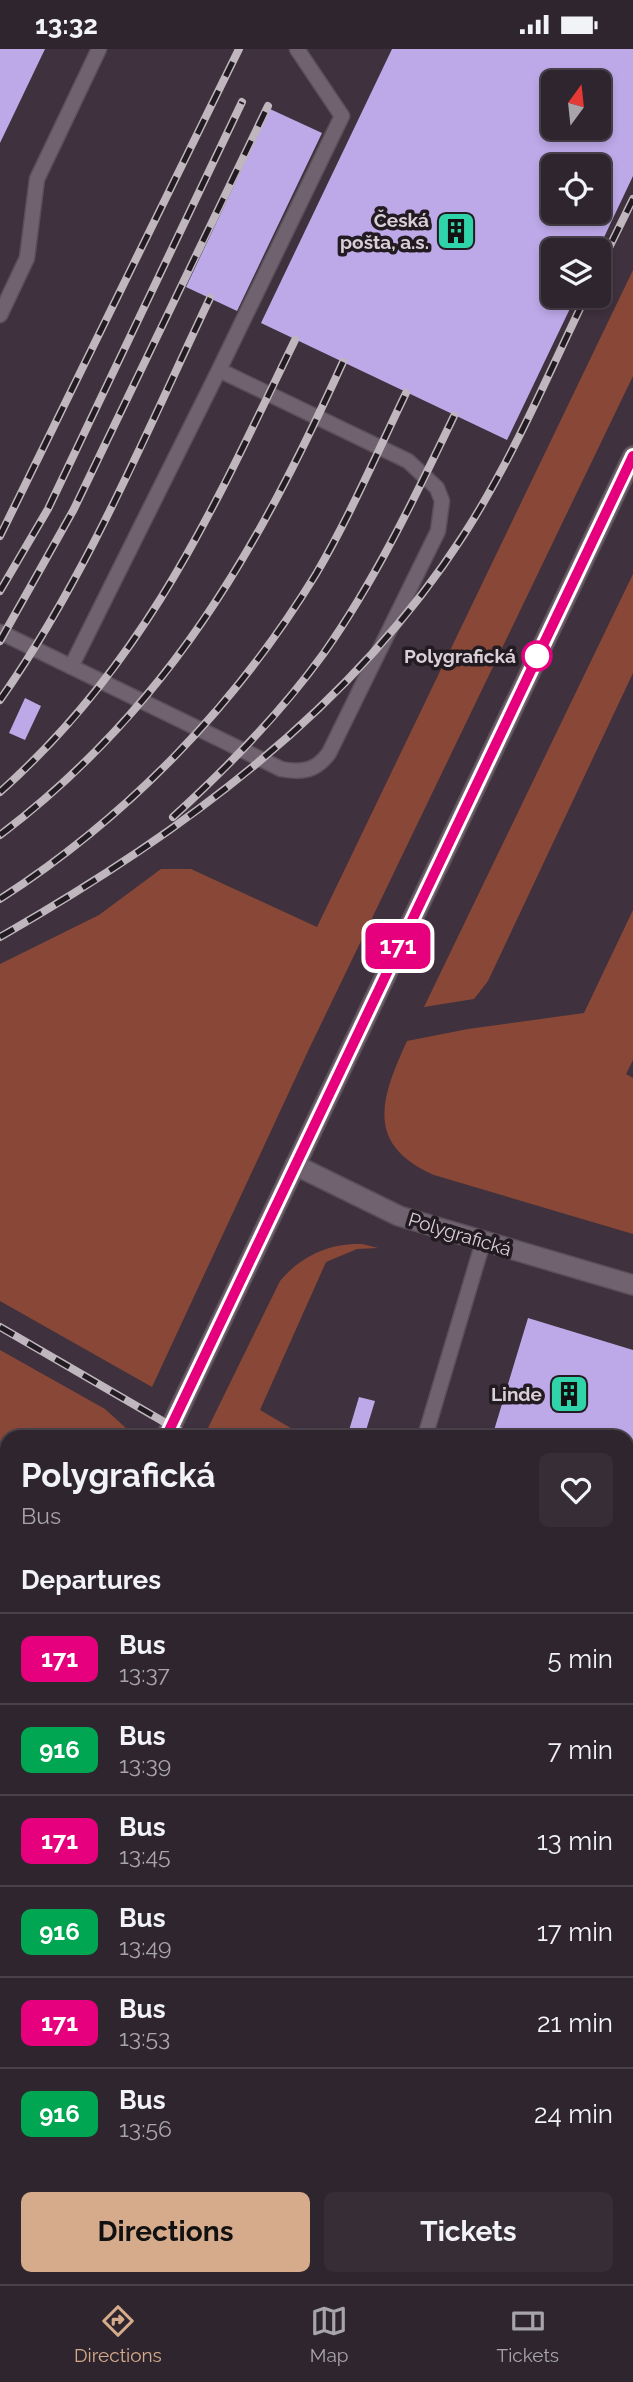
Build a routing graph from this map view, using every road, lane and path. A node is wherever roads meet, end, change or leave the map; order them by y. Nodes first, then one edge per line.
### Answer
1 (99, 49) edge
2 (297, 49) edge
3 (0, 315) edge
4 (219, 370) junction
5 (633, 456) edge
6 (0, 632) edge
7 (71, 667) junction
8 (295, 1165) junction
9 (483, 1242) junction
10 (633, 1285) edge
11 (169, 1430) edge
12 (427, 1430) edge

1 - 3 lane
2 - 4 lane
4 - 7 lane
4 - 7 lane
5 - 8 street
6 - 7 lane
8 - 9 street, Polygrafická
8 - 11 street
9 - 10 street, Polygrafická
9 - 12 lane

